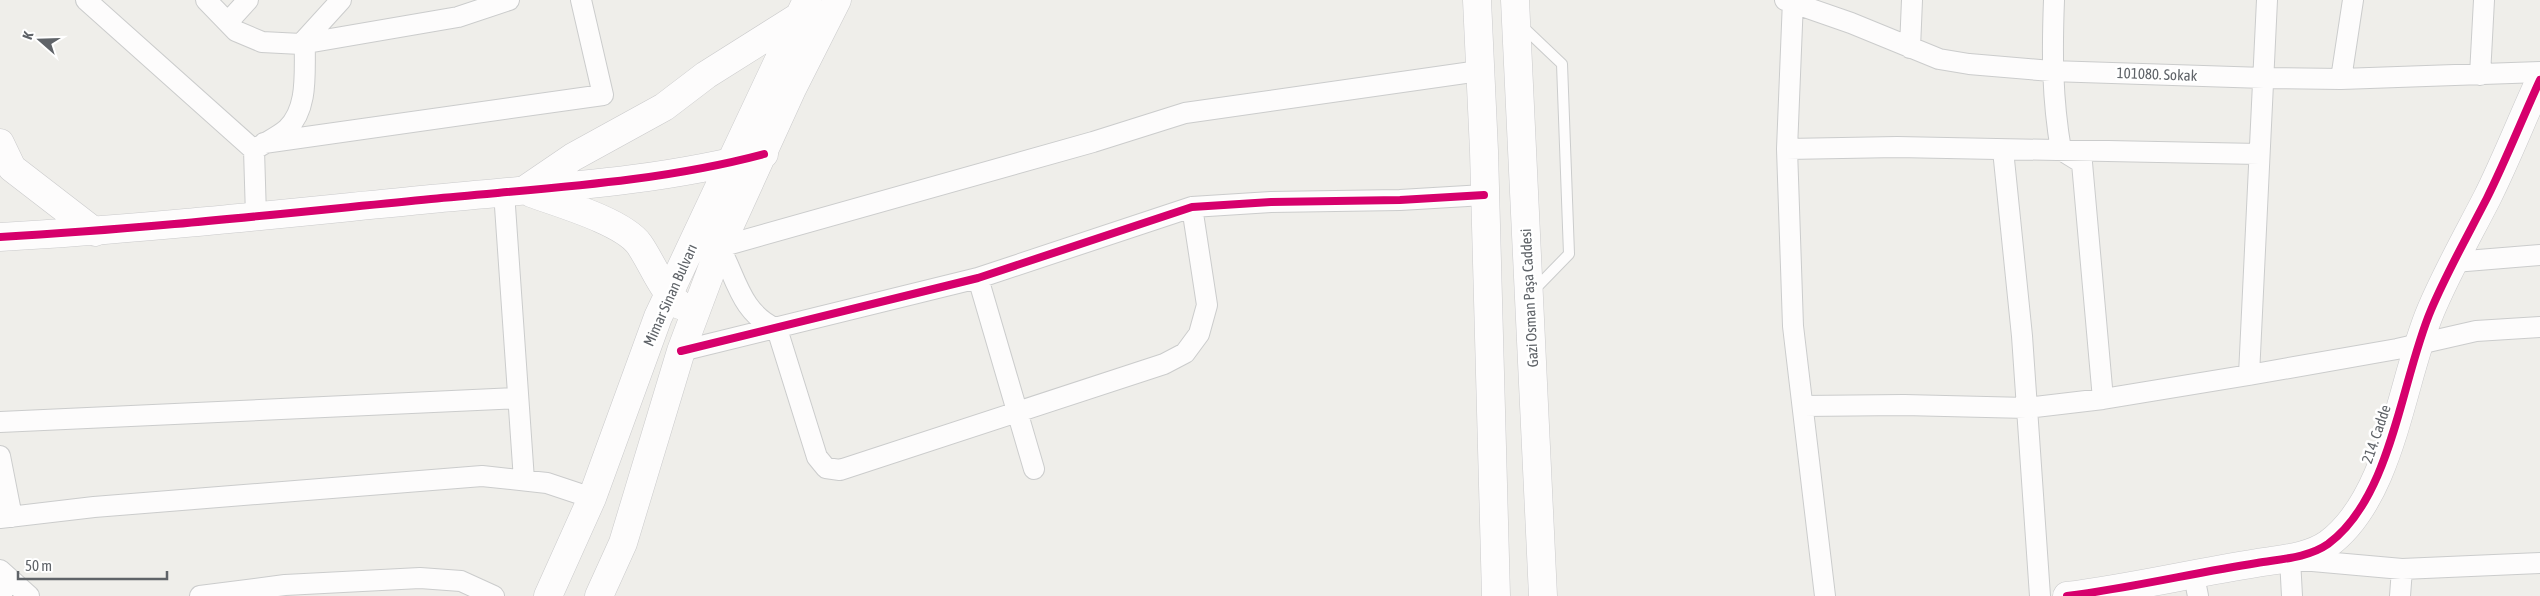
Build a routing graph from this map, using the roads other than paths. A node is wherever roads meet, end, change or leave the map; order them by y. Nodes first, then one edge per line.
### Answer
1 (86, 0) edge
2 (206, 0) edge
3 (248, 0) edge
4 (342, 0) edge
5 (510, 0) edge
6 (582, 0) edge
7 (837, 0) edge
8 (1477, 0) edge
9 (1912, 0) edge
10 (2054, 0) edge
11 (2267, 0) edge
12 (2353, 0) edge
13 (2484, 0) edge
14 (1791, 1) edge
15 (802, 9) edge
16 (1516, 10) edge
17 (228, 22) junction
18 (303, 44) junction
19 (1910, 48) junction
20 (1480, 71) junction
21 (2051, 71) junction
22 (2540, 72) edge
23 (2480, 75) junction
24 (2264, 78) junction
25 (2341, 78) junction
26 (2540, 80) edge
27 (0, 144) edge
28 (259, 147) junction
29 (1787, 149) junction
30 (2003, 150) junction
31 (2061, 150) junction
32 (764, 154) junction
33 (2258, 154) junction
34 (730, 163) junction
35 (515, 191) junction
36 (1484, 195) junction
37 (1192, 207) junction
38 (256, 216) junction
39 (703, 220) junction
40 (95, 232) junction
41 (0, 238) edge
42 (720, 247) junction
43 (2540, 255) edge
44 (2454, 262) junction
45 (978, 278) junction
46 (668, 295) junction
47 (1529, 295) junction
48 (693, 316) junction
49 (2540, 327) edge
50 (777, 329) junction
51 (2418, 344) junction
52 (681, 351) junction
53 (2249, 375) junction
54 (518, 398) junction
55 (2103, 399) junction
56 (1803, 406) junction
57 (2027, 408) junction
58 (1018, 412) junction
59 (0, 422) edge
60 (0, 456) edge
61 (1034, 469) dead end
62 (524, 480) junction
63 (592, 498) junction
64 (6, 518) edge
65 (2290, 559) junction
66 (2540, 563) edge
67 (2402, 569) junction
68 (1, 571) edge
69 (2196, 586) edge
70 (2130, 592) edge
71 (2, 595) edge
72 (29, 596) edge
73 (200, 596) edge
74 (494, 596) edge
75 (548, 596) edge
76 (599, 596) edge
77 (1496, 596) edge
78 (1543, 596) edge
79 (1825, 596) edge
80 (2040, 596) edge
81 (2068, 596) edge
82 (2292, 596) edge
83 (2400, 596) edge

1 - 28 street
2 - 17 street
3 - 17 street
4 - 18 street
5 - 18 street
6 - 28 street
7 - 32 main road, Mimar Sinan Bulvarı
8 - 20 main road
9 - 19 street
10 - 21 street
11 - 24 street
12 - 25 street
13 - 23 street
14 - 19 street, 101080. Sokak
14 - 29 street
15 - 34 main road, Mimar Sinan Bulvarı
15 - 35 main road
16 - 47 main road, Gazi Osman Paşa Caddesi
16 - 47 lane
17 - 18 street
18 - 28 street
19 - 21 street, 101080. Sokak
20 - 36 main road
20 - 42 street
21 - 24 street, 101080. Sokak
21 - 31 street
22 - 23 street, 101080. Sokak
23 - 25 street, 101080. Sokak
24 - 25 street, 101080. Sokak
24 - 33 street
26 - 44 main road, 214. Cadde
27 - 40 main road
28 - 38 street
29 - 30 street
29 - 56 street
30 - 31 street
30 - 57 street
31 - 33 street
31 - 55 street
32 - 34 main road
32 - 42 main road, Mimar Sinan Bulvarı
33 - 53 street
34 - 35 main road
34 - 39 main road, Mimar Sinan Bulvarı
35 - 38 main road
35 - 46 main road
35 - 54 street
36 - 37 street
36 - 77 main road
37 - 45 street
37 - 58 street
38 - 40 main road
39 - 42 street
39 - 46 main road, Mimar Sinan Bulvarı
40 - 41 main road
42 - 48 main road, Mimar Sinan Bulvarı
42 - 50 street
43 - 44 street
44 - 51 main road, 214. Cadde
45 - 50 street
45 - 58 street
46 - 48 main road
46 - 63 main road, Mimar Sinan Bulvarı
47 - 78 main road, Gazi Osman Paşa Caddesi
48 - 52 main road, Mimar Sinan Bulvarı
49 - 51 street
50 - 52 street
50 - 58 street
51 - 53 street
51 - 65 main road, 214. Cadde
52 - 76 main road, Mimar Sinan Bulvarı
53 - 55 street
54 - 59 street
54 - 62 street
55 - 57 street
56 - 57 street
56 - 79 street
57 - 80 street
58 - 61 street
60 - 64 street
62 - 63 street
62 - 64 street
63 - 75 main road, Mimar Sinan Bulvarı
65 - 67 street
65 - 69 main road, 214. Cadde
65 - 82 street
66 - 67 street
67 - 83 street
68 - 71 street
68 - 72 street
69 - 70 main road, 214. Cadde
70 - 81 main road, 214. Cadde
73 - 74 street

